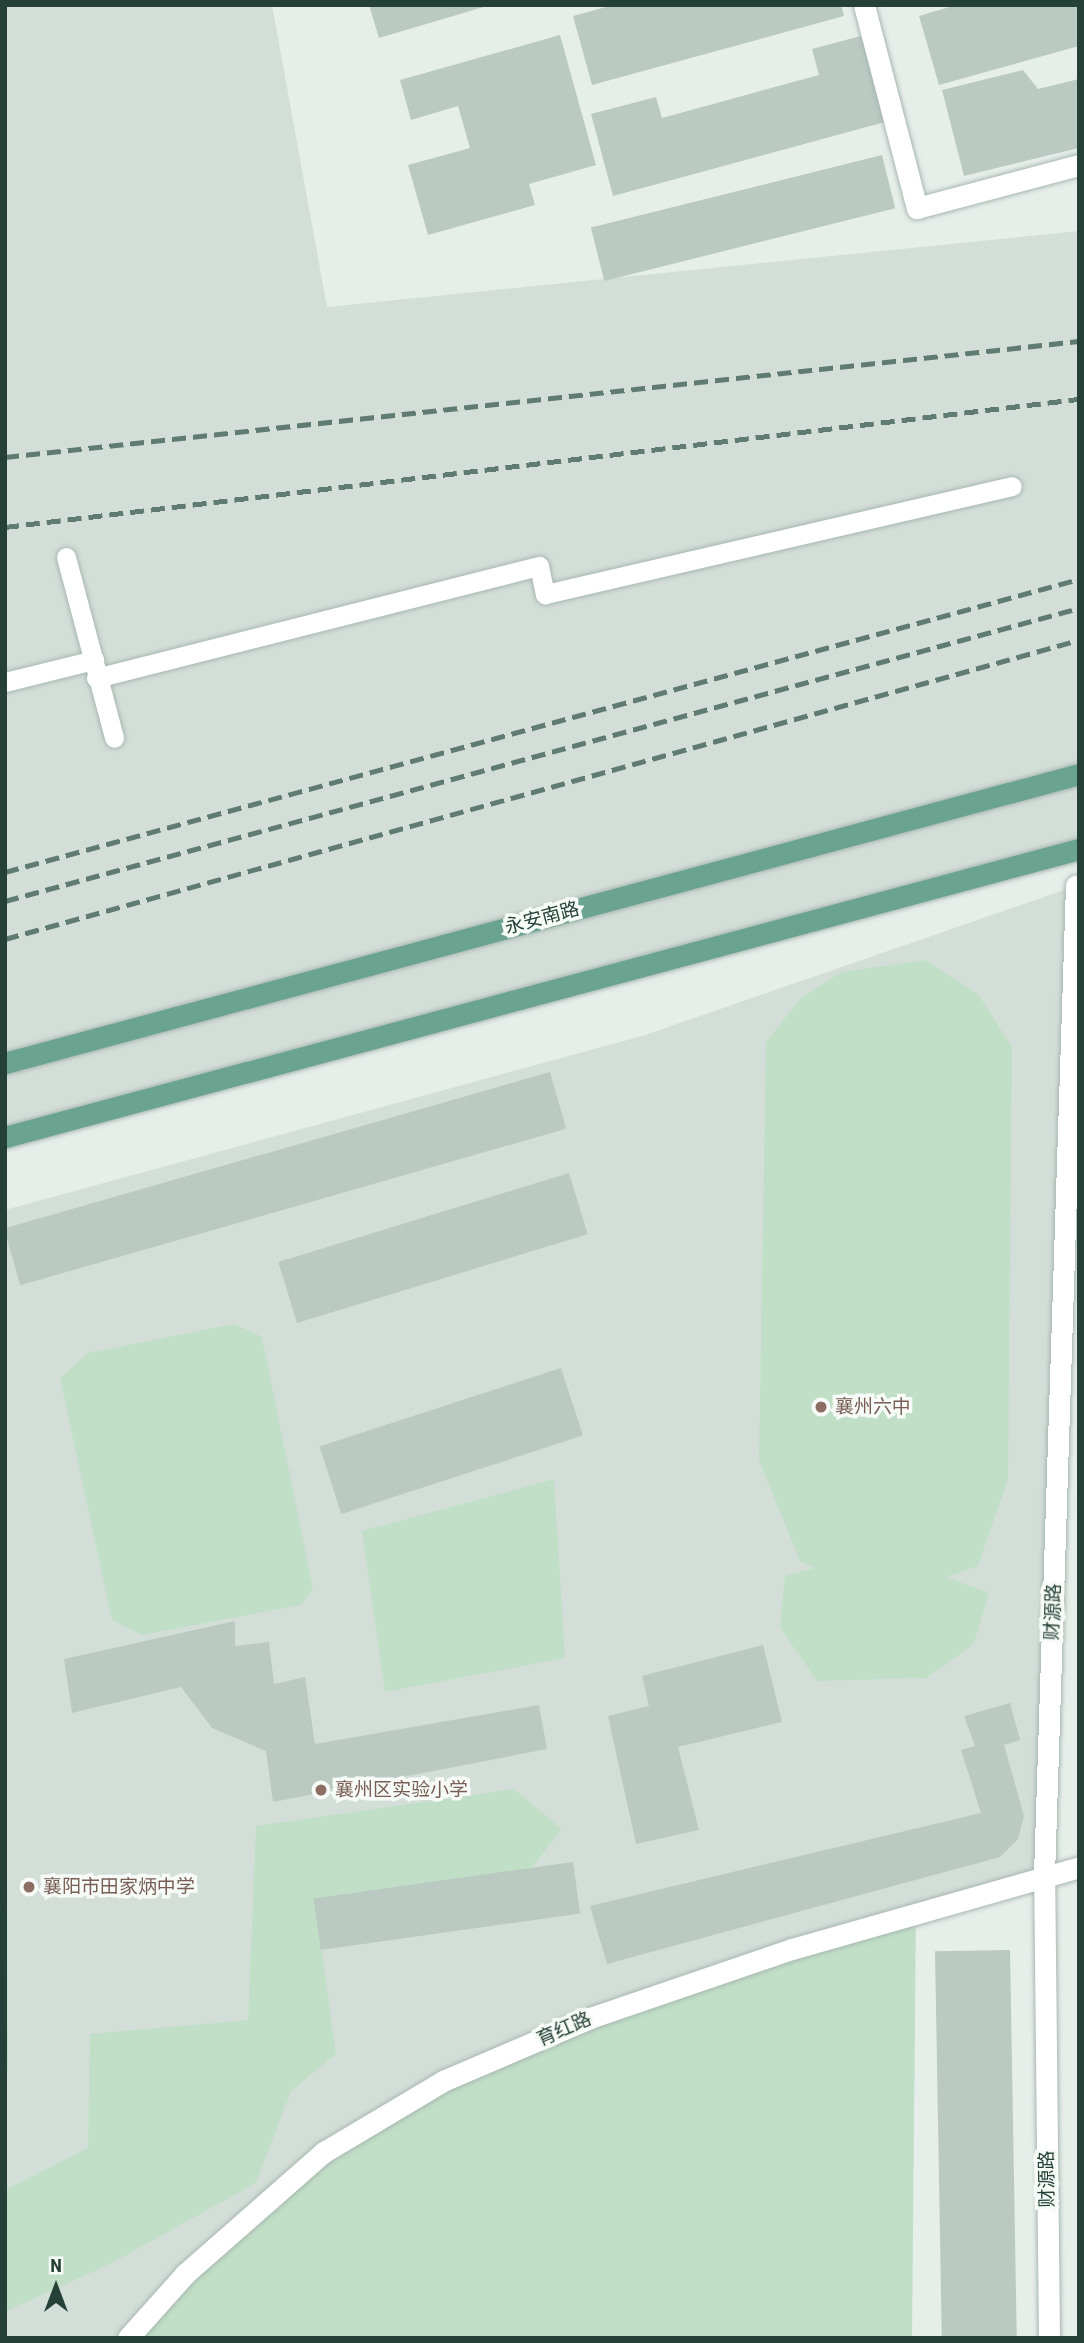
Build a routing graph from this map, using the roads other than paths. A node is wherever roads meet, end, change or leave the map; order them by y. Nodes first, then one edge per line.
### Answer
1 (864, 5) edge
2 (1079, 165) edge
3 (1012, 486) dead end
4 (66, 557) dead end
5 (95, 669) junction
6 (5, 682) edge
7 (114, 738) dead end
8 (1079, 774) edge
9 (1079, 849) edge
10 (1076, 886) dead end
11 (5, 1063) edge
12 (5, 1137) edge
13 (1079, 1867) edge
14 (1044, 1875) junction
15 (128, 2338) edge
16 (1049, 2338) edge

1 - 2 street
3 - 5 lane
4 - 5 lane
5 - 6 lane
5 - 7 lane
8 - 11 main road, 永安南路
9 - 12 main road
10 - 14 street, 财源路
13 - 14 street, 育红路
14 - 15 street, 育红路
14 - 16 street, 财源路

